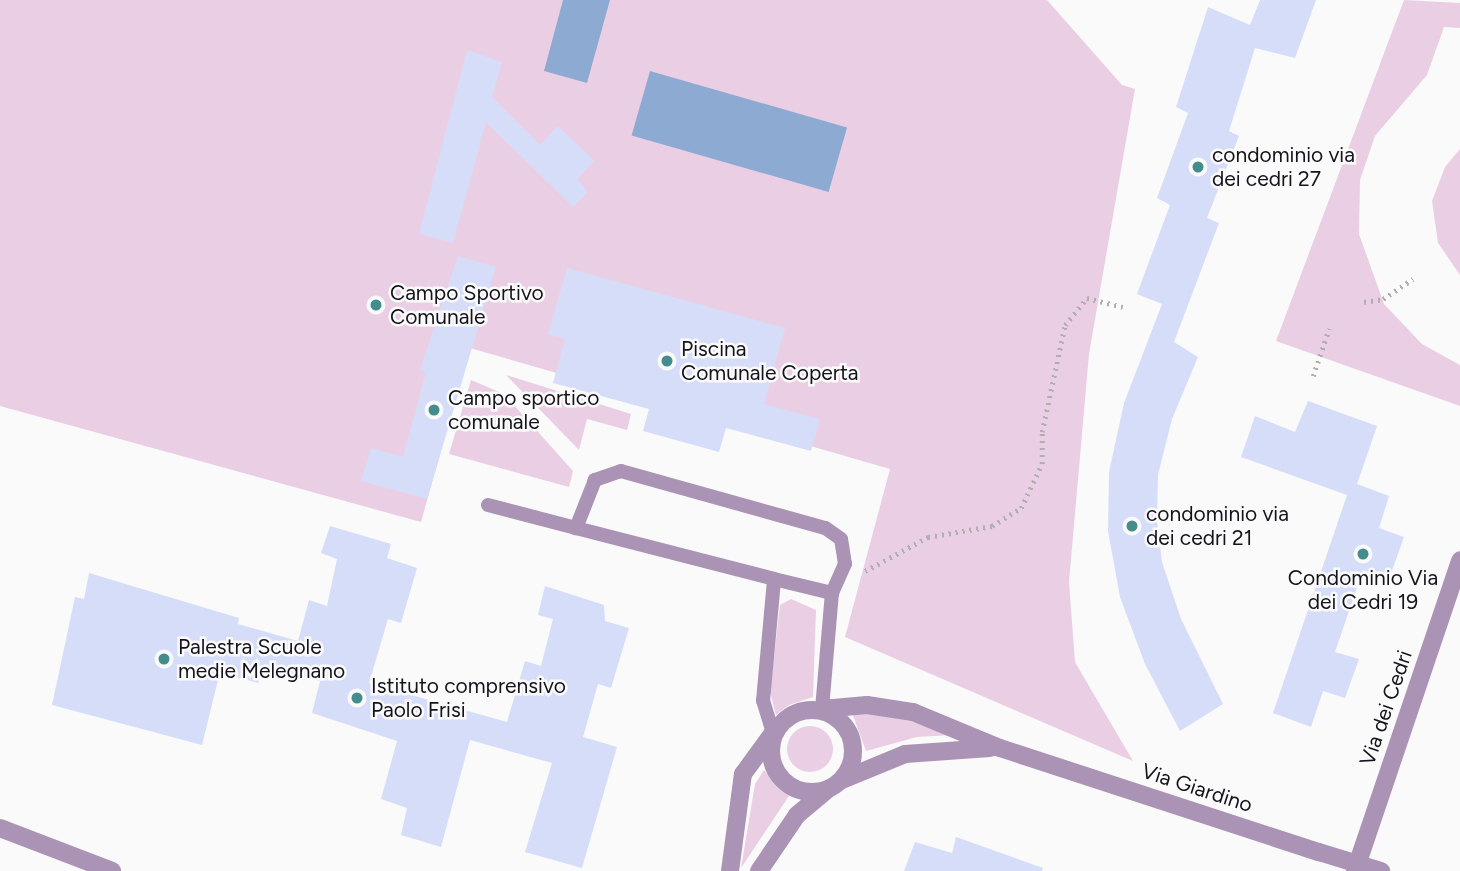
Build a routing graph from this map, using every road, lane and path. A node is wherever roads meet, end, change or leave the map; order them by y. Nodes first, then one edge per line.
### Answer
1 (1413, 279) dead end
2 (1364, 302) dead end
3 (1123, 307) dead end
4 (1329, 329) dead end
5 (1313, 376) dead end
6 (488, 505) dead end
7 (576, 528) junction
8 (1460, 561) edge
9 (774, 579) junction
10 (832, 593) junction
11 (822, 709) junction
12 (773, 733) junction
13 (1000, 748) junction
14 (836, 784) junction
15 (0, 828) edge
16 (112, 871) edge
17 (730, 871) edge
18 (759, 871) edge
19 (1354, 871) edge
20 (1381, 871) edge

1 - 2 path
3 - 10 path
4 - 5 path
6 - 7 lane
7 - 9 lane
7 - 10 lane
8 - 19 street, Via dei Cedri
9 - 10 lane
9 - 12 lane
10 - 11 lane
11 - 12 street, Via Giardino
11 - 13 street, Via Giardino
11 - 14 street, Via Giardino
12 - 14 street, Via Giardino
12 - 17 street, Via Giardino
13 - 14 street, Via Giardino
13 - 20 street, Via Giardino, bridge
14 - 18 street, Via Giardino
15 - 16 street

